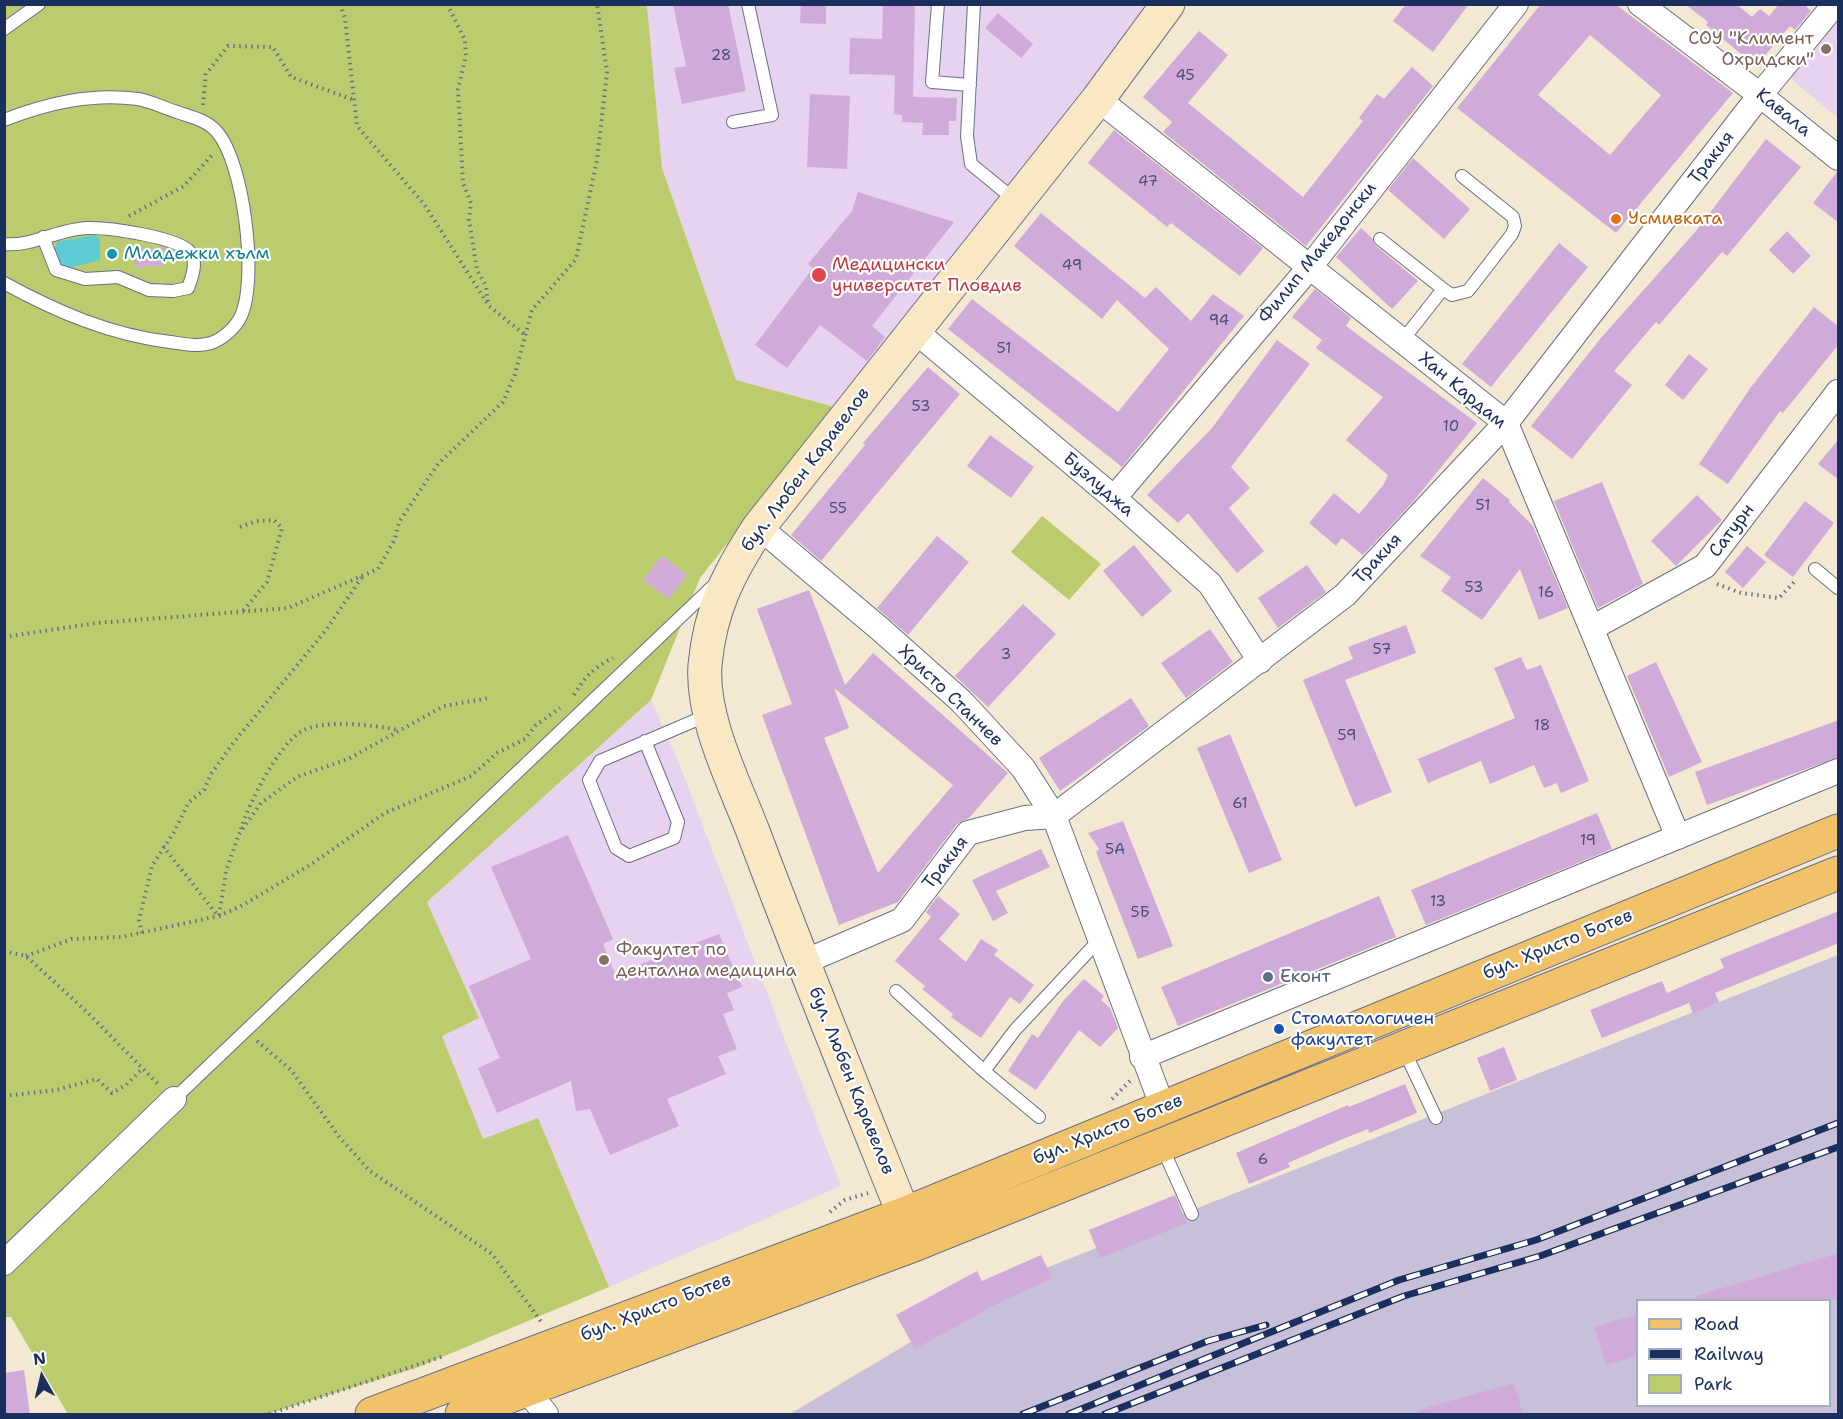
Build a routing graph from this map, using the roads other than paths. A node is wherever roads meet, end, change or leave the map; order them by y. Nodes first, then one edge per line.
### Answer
1 (39, 4) edge
2 (748, 4) edge
3 (938, 4) edge
4 (974, 4) edge
5 (1168, 4) edge
6 (1516, 4) edge
7 (1640, 4) edge
8 (1835, 4) edge
9 (4, 29) edge
10 (970, 85) junction
11 (1760, 95) junction
12 (1098, 99) junction
13 (4, 120) edge
14 (732, 122) dead end
15 (1839, 159) edge
16 (1462, 176) dead end
17 (1017, 201) junction
18 (43, 237) junction
19 (1380, 239) dead end
20 (4, 244) edge
21 (1309, 267) junction
22 (4, 283) edge
23 (1443, 289) junction
24 (914, 330) junction
25 (1402, 341) junction
26 (1839, 392) edge
27 (1506, 423) junction
28 (1114, 498) junction
29 (759, 527) junction
30 (1815, 569) dead end
31 (731, 570) junction
32 (1839, 588) edge
33 (1592, 628) junction
34 (1260, 661) junction
35 (709, 715) junction
36 (645, 741) junction
37 (1839, 771) edge
38 (1054, 816) junction
39 (1839, 831) edge
40 (1678, 837) junction
41 (1839, 873) edge
42 (1100, 939) junction
43 (804, 962) junction
44 (896, 991) dead end
45 (1403, 1047) junction
46 (1142, 1058) junction
47 (984, 1071) junction
48 (174, 1099) joint
49 (1163, 1108) junction
50 (1039, 1118) dead end
51 (1436, 1118) dead end
52 (1161, 1144) junction
53 (904, 1214) junction
54 (1192, 1214) dead end
55 (916, 1244) junction
56 (4, 1263) edge
57 (536, 1402) edge
58 (372, 1414) edge
59 (462, 1414) edge

1 - 9 lane
2 - 14 lane
3 - 10 lane
4 - 10 lane
5 - 12 street, бул. Любен Каравелов
6 - 21 street, Филип Македонски
7 - 11 street, Кавала
8 - 11 street, Тракия
10 - 17 lane
11 - 15 street, Кавала
11 - 27 street, Тракия
12 - 17 street, бул. Любен Каравелов
12 - 21 street, Хан Кардам
13 - 22 lane
16 - 23 lane
17 - 24 street, бул. Любен Каравелов
18 - 18 lane
18 - 20 lane
19 - 23 lane
21 - 25 street, Хан Кардам
21 - 28 street, Филип Македонски
23 - 25 lane
24 - 28 street, Бузлуджа
24 - 29 street, бул. Любен Каравелов
25 - 27 street, Хан Кардам
26 - 33 street, Сатурн
27 - 33 street, Хан Кардам
27 - 34 street, Тракия
28 - 34 street, Бузлуджа
29 - 31 street, бул. Любен Каравелов
29 - 38 street, Христо Станчев
30 - 32 lane
31 - 35 street, бул. Любен Каравелов
31 - 48 lane
33 - 40 street, Хан Кардам
34 - 38 street, Тракия
35 - 36 lane
35 - 43 street, бул. Любен Каравелов
36 - 36 lane
37 - 40 street
38 - 42 street, Христо Станчев
38 - 43 street, Тракия
39 - 49 main road, бул. Христо Ботев
40 - 46 street
41 - 45 main road, бул. Христо Ботев
42 - 46 street, Христо Станчев
42 - 47 lane
43 - 53 street, бул. Любен Каравелов
44 - 47 lane
45 - 51 lane
45 - 52 main road, бул. Христо Ботев
46 - 49 street, Христо Станчев
47 - 50 lane
48 - 56 street
49 - 53 main road, бул. Христо Ботев
52 - 54 lane
52 - 55 main road, бул. Христо Ботев
53 - 55 street, бул. Любен Каравелов
53 - 58 main road, бул. Христо Ботев
55 - 57 main road, бул. Христо Ботев
57 - 59 main road, бул. Христо Ботев

